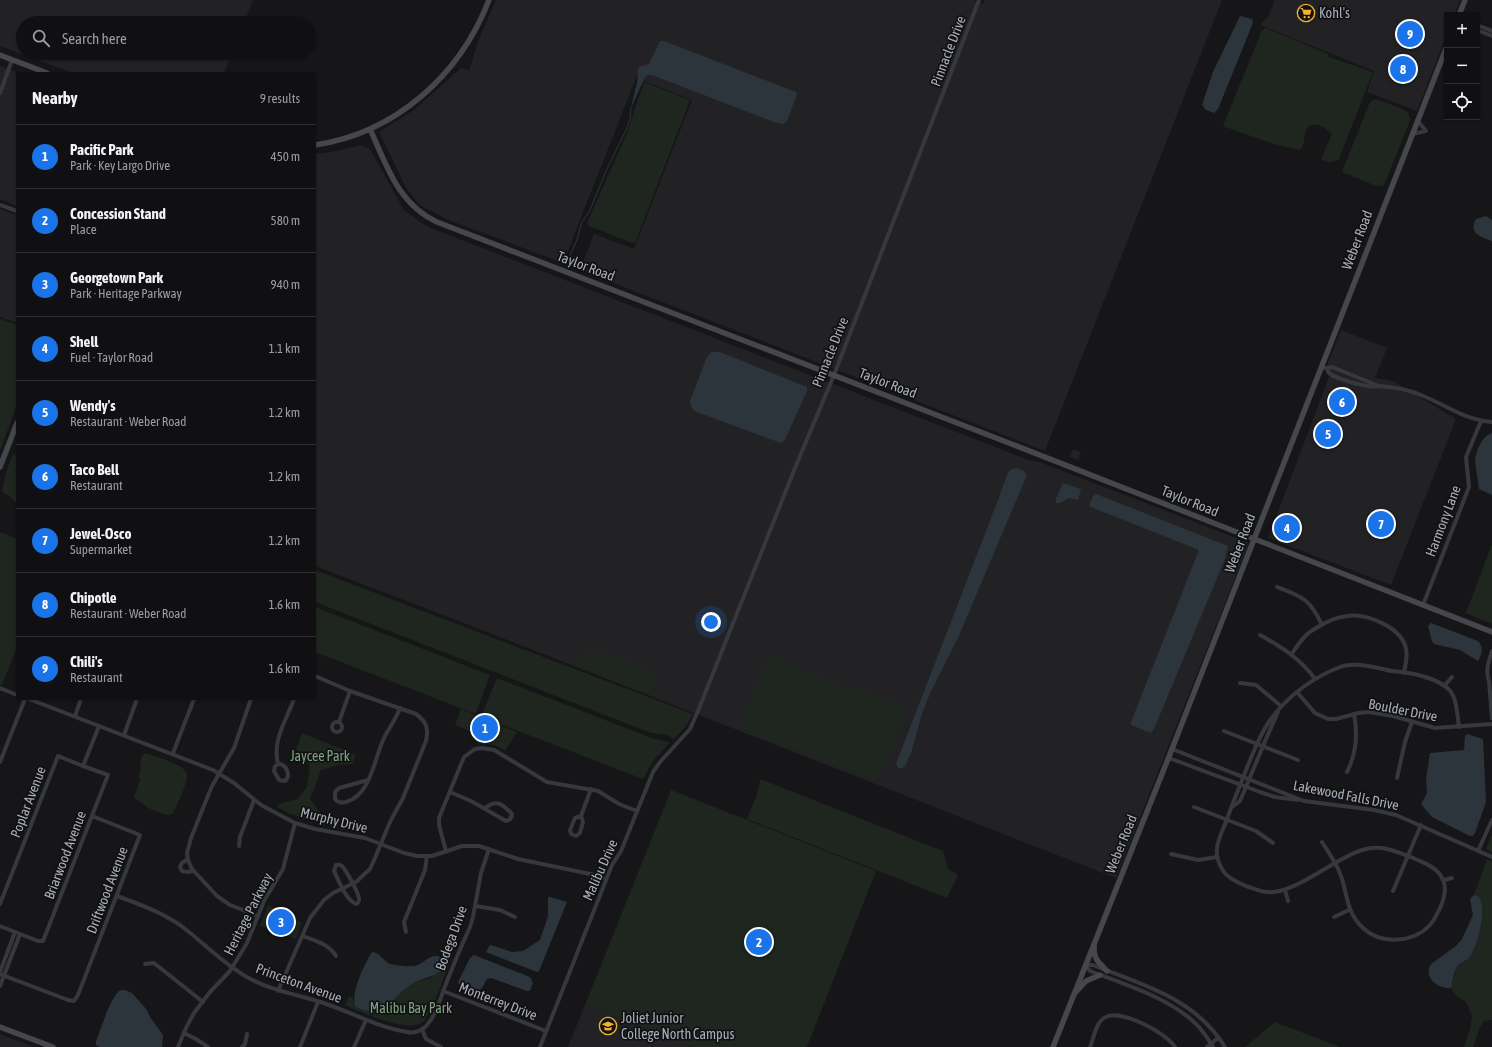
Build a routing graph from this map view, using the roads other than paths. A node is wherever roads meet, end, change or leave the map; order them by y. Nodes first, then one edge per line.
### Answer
1 (489, 0) edge
2 (979, 0) edge
3 (1465, 0) edge
4 (1460, 12) edge
5 (1480, 26) edge
6 (1480, 31) edge
7 (1492, 31) edge
8 (1492, 36) edge
9 (1446, 48) edge
10 (0, 55) edge
11 (12, 60) junction
12 (44, 72) edge
13 (0, 93) edge
14 (1418, 120) junction
15 (370, 129) junction
16 (1412, 134) junction
17 (316, 145) edge
18 (0, 205) edge
19 (16, 212) edge
20 (1324, 367) junction
21 (834, 375) junction
22 (1379, 386) junction
23 (1481, 421) junction
24 (1492, 422) edge
25 (16, 427) edge
26 (0, 467) edge
27 (1254, 540) junction
28 (1277, 587) dead end
29 (1422, 605) junction
30 (1322, 625) junction
31 (1492, 632) edge
32 (1260, 634) dead end
33 (1492, 651) edge
34 (1291, 655) junction
35 (1404, 673) junction
36 (316, 676) edge
37 (1452, 677) dead end
38 (1315, 679) junction
39 (1491, 679) edge
40 (1240, 683) dead end
41 (1445, 685) junction
42 (0, 688) edge
43 (350, 691) junction
44 (1297, 692) junction
45 (16, 695) edge
46 (25, 700) edge
47 (32, 700) edge
48 (81, 700) edge
49 (137, 700) edge
50 (194, 700) edge
51 (251, 700) edge
52 (294, 700) edge
53 (1281, 707) junction
54 (400, 708) junction
55 (698, 711) joint
56 (1354, 714) junction
57 (75, 716) junction
58 (1492, 718) edge
59 (339, 722) dead end
60 (1412, 722) junction
61 (1492, 724) edge
62 (99, 726) junction
63 (1459, 727) junction
64 (1224, 731) dead end
65 (124, 735) junction
66 (1257, 743) junction
67 (1263, 746) junction
68 (1172, 749) junction
69 (173, 753) junction
70 (1169, 758) junction
71 (1298, 760) dead end
72 (0, 762) edge
73 (278, 764) dead end
74 (83, 766) junction
75 (1347, 772) dead end
76 (220, 773) junction
77 (1243, 778) junction
78 (1397, 778) dead end
79 (368, 780) junction
80 (1249, 780) junction
81 (1240, 786) junction
82 (1246, 788) junction
83 (591, 789) junction
84 (450, 792) junction
85 (254, 800) junction
86 (1304, 801) junction
87 (1194, 807) dead end
88 (485, 808) junction
89 (1230, 809) junction
90 (636, 811) junction
91 (92, 816) junction
92 (581, 816) junction
93 (1227, 819) junction
94 (1492, 820) edge
95 (295, 823) junction
96 (1421, 825) junction
97 (1322, 842) dead end
98 (1273, 843) dead end
99 (381, 844) junction
100 (240, 846) dead end
101 (490, 849) junction
102 (446, 851) junction
103 (1478, 851) junction
104 (1171, 854) dead end
105 (426, 856) junction
106 (1408, 856) junction
107 (1492, 856) edge
108 (1217, 858) junction
109 (188, 859) junction
110 (1335, 864) junction
111 (194, 871) junction
112 (1452, 878) dead end
113 (606, 879) junction
114 (1444, 880) junction
115 (352, 884) junction
116 (343, 888) junction
117 (1285, 890) junction
118 (1393, 891) dead end
119 (117, 896) junction
120 (1288, 901) dead end
121 (0, 904) edge
122 (475, 906) junction
123 (1349, 910) junction
124 (258, 916) junction
125 (515, 917) dead end
126 (1334, 917) dead end
127 (0, 926) edge
128 (15, 932) junction
129 (406, 932) dead end
130 (20, 934) junction
131 (303, 936) junction
132 (1094, 942) junction
133 (336, 956) dead end
134 (145, 964) dead end
135 (1085, 965) junction
136 (232, 967) junction
137 (1106, 971) junction
138 (1, 974) edge
139 (1100, 975) junction
140 (0, 986) edge
141 (278, 991) junction
142 (443, 991) junction
143 (1073, 995) junction
144 (203, 1002) junction
145 (318, 1002) junction
146 (366, 1020) junction
147 (0, 1027) edge
148 (422, 1029) junction
149 (546, 1031) junction
150 (184, 1033) junction
151 (247, 1034) dead end
152 (1218, 1038) junction
153 (1210, 1046) edge
154 (53, 1047) edge
155 (178, 1047) edge
156 (208, 1047) edge
157 (242, 1047) edge
158 (300, 1047) edge
159 (354, 1047) edge
160 (441, 1047) edge
161 (540, 1047) edge
162 (1053, 1047) edge
163 (1090, 1047) edge
164 (1175, 1047) edge
165 (1225, 1047) edge

1 - 15 main road
2 - 21 street, Pinnacle Drive
3 - 4 main road
5 - 7 street
6 - 8 street
9 - 14 main road, Weber Road
10 - 11 main road
11 - 12 main road
11 - 13 street
14 - 16 main road, Weber Road
14 - 16 street
15 - 17 main road
15 - 21 main road, Taylor Road
16 - 20 main road, Weber Road
18 - 19 street
20 - 22 street
20 - 22 street
20 - 27 main road, Weber Road
21 - 27 main road, Taylor Road
21 - 55 street, Pinnacle Drive
22 - 23 street
23 - 24 street
23 - 29 street, Harmony Lane
25 - 26 main road
27 - 29 main road, Taylor Road
27 - 68 main road, Weber Road
28 - 30 street
29 - 31 main road, Taylor Road
30 - 34 street
30 - 35 street
32 - 34 street
33 - 39 street
34 - 38 street
35 - 38 street
35 - 41 street
36 - 43 street
37 - 41 street
38 - 44 street
39 - 58 street
40 - 53 street
41 - 63 street
42 - 45 street
43 - 54 street
43 - 59 street
44 - 53 street
44 - 56 street, Boulder Drive
46 - 72 street
47 - 57 street, Murphy Drive
48 - 57 street
49 - 65 street
50 - 69 street
51 - 76 street
52 - 73 street
53 - 66 street
53 - 67 street
54 - 79 street
54 - 99 street
55 - 90 street, Malibu Drive
56 - 60 street, Boulder Drive
56 - 75 street
57 - 62 street, Murphy Drive
60 - 63 street, Boulder Drive
60 - 78 street
61 - 63 street, Boulder Drive
62 - 65 street, Murphy Drive
62 - 74 street
64 - 66 street
65 - 69 street, Murphy Drive
66 - 67 street
66 - 77 street
67 - 71 street
67 - 80 street
68 - 70 main road, Weber Road
68 - 77 street, Lakewood Falls Drive
69 - 76 street, Murphy Drive
70 - 81 street
70 - 132 main road, Weber Road
74 - 91 street, Briarwood Avenue
74 - 121 street, Poplar Avenue
76 - 85 street, Murphy Drive
76 - 109 street
77 - 80 street, Lakewood Falls Drive
77 - 81 street
79 - 79 street
80 - 82 street
80 - 86 street, Lakewood Falls Drive
81 - 82 street
81 - 89 street
82 - 86 street
82 - 89 street
83 - 84 street
83 - 90 street
83 - 92 street
84 - 88 street
84 - 102 street
85 - 95 street, Murphy Drive
85 - 100 street
86 - 96 street, Lakewood Falls Drive
87 - 93 street
88 - 88 street
89 - 93 street
90 - 113 street, Malibu Drive
91 - 119 street, Driftwood Avenue
91 - 130 street, Briarwood Avenue
92 - 92 street
93 - 98 street
93 - 108 street
94 - 103 street
95 - 99 street, Murphy Drive
95 - 124 street, Heritage Parkway
96 - 103 street, Lakewood Falls Drive
96 - 106 street
97 - 110 street
99 - 105 street, Murphy Drive
99 - 115 street
101 - 102 street, Murphy Drive
101 - 113 street, Murphy Drive
101 - 122 street, Bodega Drive
102 - 105 street, Murphy Drive
103 - 107 street, Lakewood Falls Drive
104 - 108 street
105 - 129 street
106 - 110 street
106 - 114 street
106 - 118 street
108 - 117 street
109 - 111 street
109 - 111 street
110 - 117 street
110 - 123 street
111 - 124 street
112 - 114 street
113 - 149 street, Malibu Drive
114 - 123 street
115 - 116 street
115 - 116 street
115 - 116 street
116 - 131 street
117 - 120 street
119 - 136 street, Princeton Avenue
119 - 138 street, Driftwood Avenue
122 - 125 street
122 - 142 street, Bodega Drive
123 - 126 street
124 - 136 street, Heritage Parkway
127 - 128 street
128 - 130 street, Briarwood Avenue
128 - 138 street
130 - 138 street
131 - 133 street
131 - 141 street
132 - 135 main road, Weber Road
132 - 137 main road
134 - 144 street
135 - 137 street
135 - 139 street
135 - 143 main road, Weber Road
136 - 141 street, Princeton Avenue
136 - 144 street, Heritage Parkway
137 - 152 street
138 - 140 street
139 - 143 main road
139 - 153 street
141 - 145 street, Princeton Avenue
142 - 148 street, Bodega Drive
142 - 149 street, Monterrey Drive
143 - 162 main road, Weber Road
144 - 150 street, Heritage Parkway
145 - 146 street, Princeton Avenue
145 - 158 street
146 - 148 street, Princeton Avenue
146 - 159 street
147 - 154 main road
148 - 160 street
149 - 161 street, Malibu Drive
150 - 155 street, Heritage Parkway
150 - 156 street
151 - 157 street
152 - 153 street
152 - 165 street
163 - 164 street

